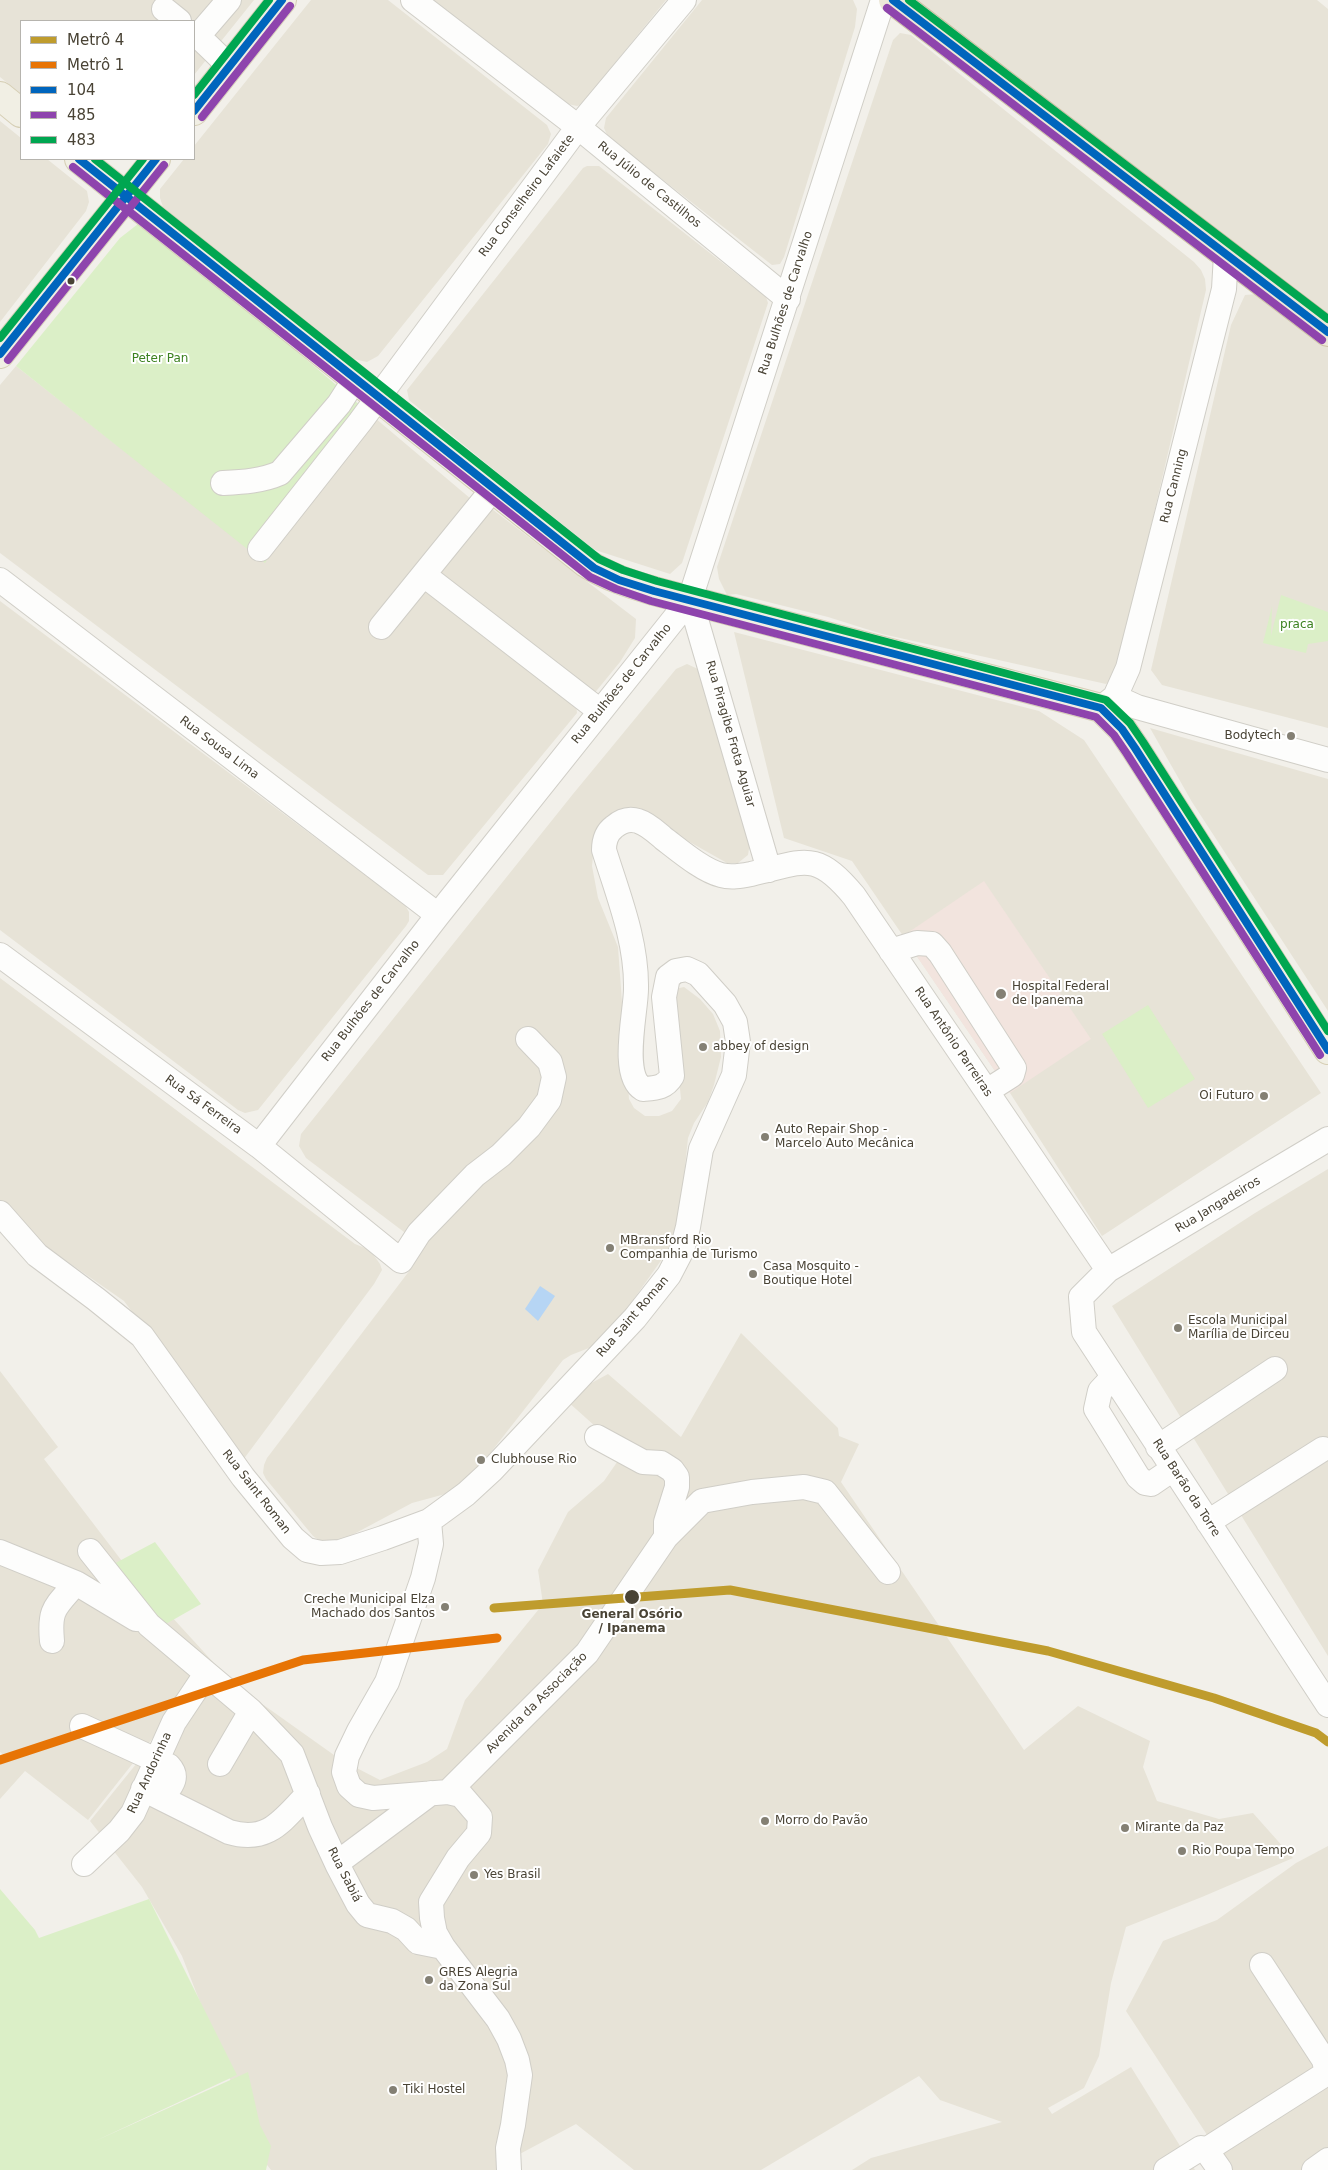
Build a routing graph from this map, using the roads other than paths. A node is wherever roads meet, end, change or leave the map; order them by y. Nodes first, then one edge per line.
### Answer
1 (229, 0) edge
2 (282, 0) edge
3 (413, 0) edge
4 (684, 0) edge
5 (883, 0) edge
6 (893, 0) edge
7 (196, 35) edge
8 (229, 66) junction
9 (0, 96) edge
10 (195, 110) edge
11 (20, 112) edge
12 (578, 127) junction
13 (80, 160) edge
14 (155, 160) edge
15 (126, 196) junction
16 (1226, 255) junction
17 (788, 298) junction
18 (1328, 332) edge
19 (0, 354) edge
20 (356, 379) junction
21 (378, 397) junction
22 (222, 483) dead end
23 (494, 489) junction
24 (260, 549) dead end
25 (424, 575) junction
26 (0, 580) edge
27 (690, 599) junction
28 (381, 627) dead end
29 (1108, 703) junction
30 (600, 711) junction
31 (1328, 760) edge
32 (769, 870) junction
33 (438, 915) junction
34 (891, 951) junction
35 (0, 955) edge
36 (528, 1039) dead end
37 (1328, 1050) edge
38 (987, 1092) junction
39 (1328, 1139) edge
40 (258, 1146) junction
41 (0, 1213) edge
42 (1108, 1270) junction
43 (1274, 1369) dead end
44 (1112, 1378) junction
45 (597, 1437) dead end
46 (1158, 1447) junction
47 (1323, 1449) dead end
48 (1173, 1469) junction
49 (429, 1521) junction
50 (1208, 1522) junction
51 (666, 1537) junction
52 (90, 1551) dead end
53 (0, 1552) edge
54 (888, 1572) dead end
55 (76, 1583) junction
56 (149, 1625) junction
57 (52, 1641) dead end
58 (206, 1674) junction
59 (1328, 1706) edge
60 (251, 1711) junction
61 (82, 1726) dead end
62 (156, 1761) junction
63 (220, 1764) dead end
64 (439, 1792) junction
65 (152, 1794) junction
66 (308, 1794) junction
67 (336, 1863) junction
68 (84, 1864) dead end
69 (442, 1947) junction
70 (1262, 1965) dead end
71 (1206, 2150) junction
72 (1328, 2160) edge
73 (509, 2170) edge
74 (1166, 2170) edge
75 (1220, 2170) edge
76 (1314, 2170) edge

1 - 7 street
2 - 8 main road
3 - 12 street, Rua Júlio de Castilhos
4 - 12 street, Rua Conselheiro Lafaiete
5 - 17 street, Rua Bulhões de Carvalho
6 - 16 highway
7 - 8 street
8 - 10 main road
9 - 11 main road
12 - 17 street, Rua Júlio de Castilhos
12 - 21 street, Rua Conselheiro Lafaiete
13 - 15 main road
14 - 15 main road
15 - 19 main road
15 - 20 main road
16 - 18 highway
16 - 29 street, Rua Canning
17 - 27 street, Rua Bulhões de Carvalho
20 - 21 main road
20 - 22 street
21 - 23 main road
21 - 24 street, Rua Conselheiro Lafaiete
23 - 25 street
23 - 27 main road
25 - 28 street
25 - 30 street
26 - 33 street, Rua Sousa Lima
27 - 29 main road
27 - 30 street, Rua Bulhões de Carvalho
27 - 32 street, Rua Piragibe Frota Aguiar
29 - 31 street
29 - 37 main road
30 - 33 street, Rua Bulhões de Carvalho
32 - 34 street, Rua Antônio Parreiras
32 - 49 street, Rua Saint Roman
33 - 40 street, Rua Bulhões de Carvalho
34 - 38 street, Rua Antônio Parreiras
34 - 38 street
35 - 40 street, Rua Sá Ferreira
36 - 40 street, Rua Sá Ferreira
38 - 42 street, Rua Antônio Parreiras
39 - 42 street, Rua Jangadeiros
41 - 49 street, Rua Saint Roman
42 - 44 street, Rua Barão da Torre
43 - 46 street
44 - 46 street, Rua Barão da Torre
44 - 48 street
45 - 51 street, Avenida da Associação
46 - 48 street, Rua Barão da Torre
47 - 50 street
48 - 50 street, Rua Barão da Torre
49 - 64 street
50 - 59 street, Rua Barão da Torre
51 - 54 street
51 - 64 street, Avenida da Associação
52 - 56 street
53 - 55 street
55 - 56 street
55 - 57 street
56 - 58 street
58 - 60 street
58 - 62 street, Rua Andorinha
60 - 63 street
60 - 66 street, Rua Sabiá
61 - 62 street
62 - 65 street, Rua Andorinha
64 - 67 street, Avenida da Associação
64 - 69 street
65 - 66 street
65 - 68 street, Rua Andorinha
66 - 67 street, Rua Sabiá
67 - 69 street, Rua Sabiá
69 - 73 street
70 - 71 street
71 - 74 street
71 - 75 street
72 - 76 street

